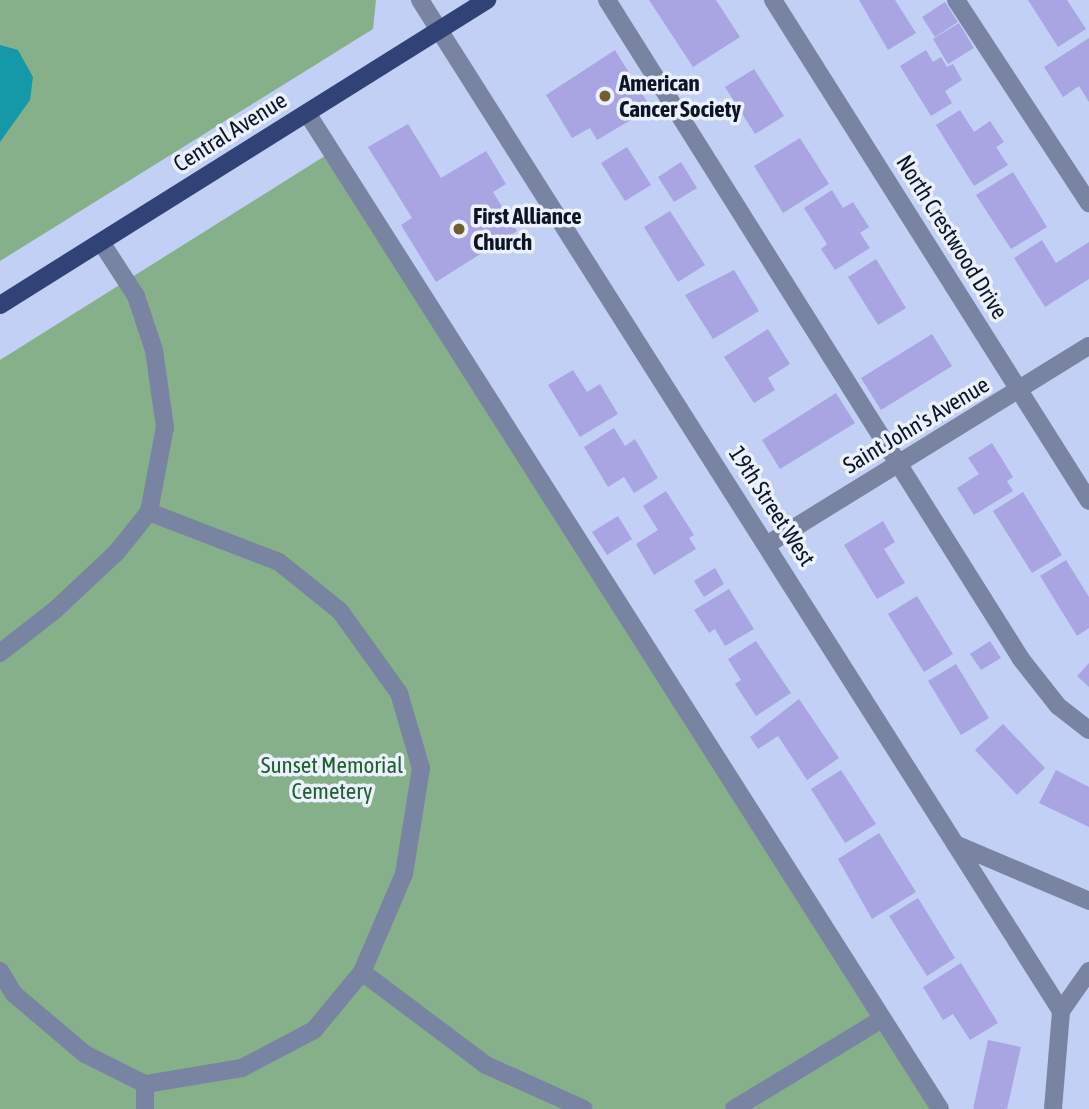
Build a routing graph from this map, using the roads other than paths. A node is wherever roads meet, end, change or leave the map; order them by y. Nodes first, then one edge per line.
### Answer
1 (420, 0) edge
2 (487, 0) edge
3 (607, 0) edge
4 (773, 0) edge
5 (956, 0) edge
6 (437, 31) junction
7 (307, 113) junction
8 (1089, 203) edge
9 (101, 242) junction
10 (0, 305) edge
11 (1089, 346) edge
12 (1021, 390) junction
13 (897, 466) junction
14 (1089, 501) edge
15 (149, 512) junction
16 (768, 544) junction
17 (0, 653) edge
18 (1089, 730) edge
19 (955, 844) junction
20 (1089, 901) edge
21 (0, 971) edge
22 (1089, 971) edge
23 (362, 972) junction
24 (1061, 1011) junction
25 (882, 1019) junction
26 (145, 1084) junction
27 (145, 1109) edge
28 (584, 1109) edge
29 (734, 1109) edge
30 (940, 1109) edge
31 (1053, 1109) edge

1 - 6 street, 19th Street West
2 - 6 main road, Central Avenue
3 - 13 street
4 - 12 street, North Crestwood Drive
5 - 8 street
6 - 7 main road, Central Avenue
6 - 16 street, 19th Street West
7 - 9 main road, Central Avenue
7 - 25 street
9 - 10 main road, Central Avenue
9 - 15 street
11 - 12 street, Saint John's Avenue
12 - 13 street, Saint John's Avenue
12 - 14 street, North Crestwood Drive
13 - 16 street, Saint John's Avenue
13 - 18 street
15 - 17 street
15 - 23 street
16 - 19 street, 19th Street West
19 - 20 street
19 - 24 street, 19th Street West
21 - 26 street
22 - 24 street
23 - 26 street
23 - 28 street
24 - 31 street
25 - 29 street
25 - 30 street
26 - 27 street

